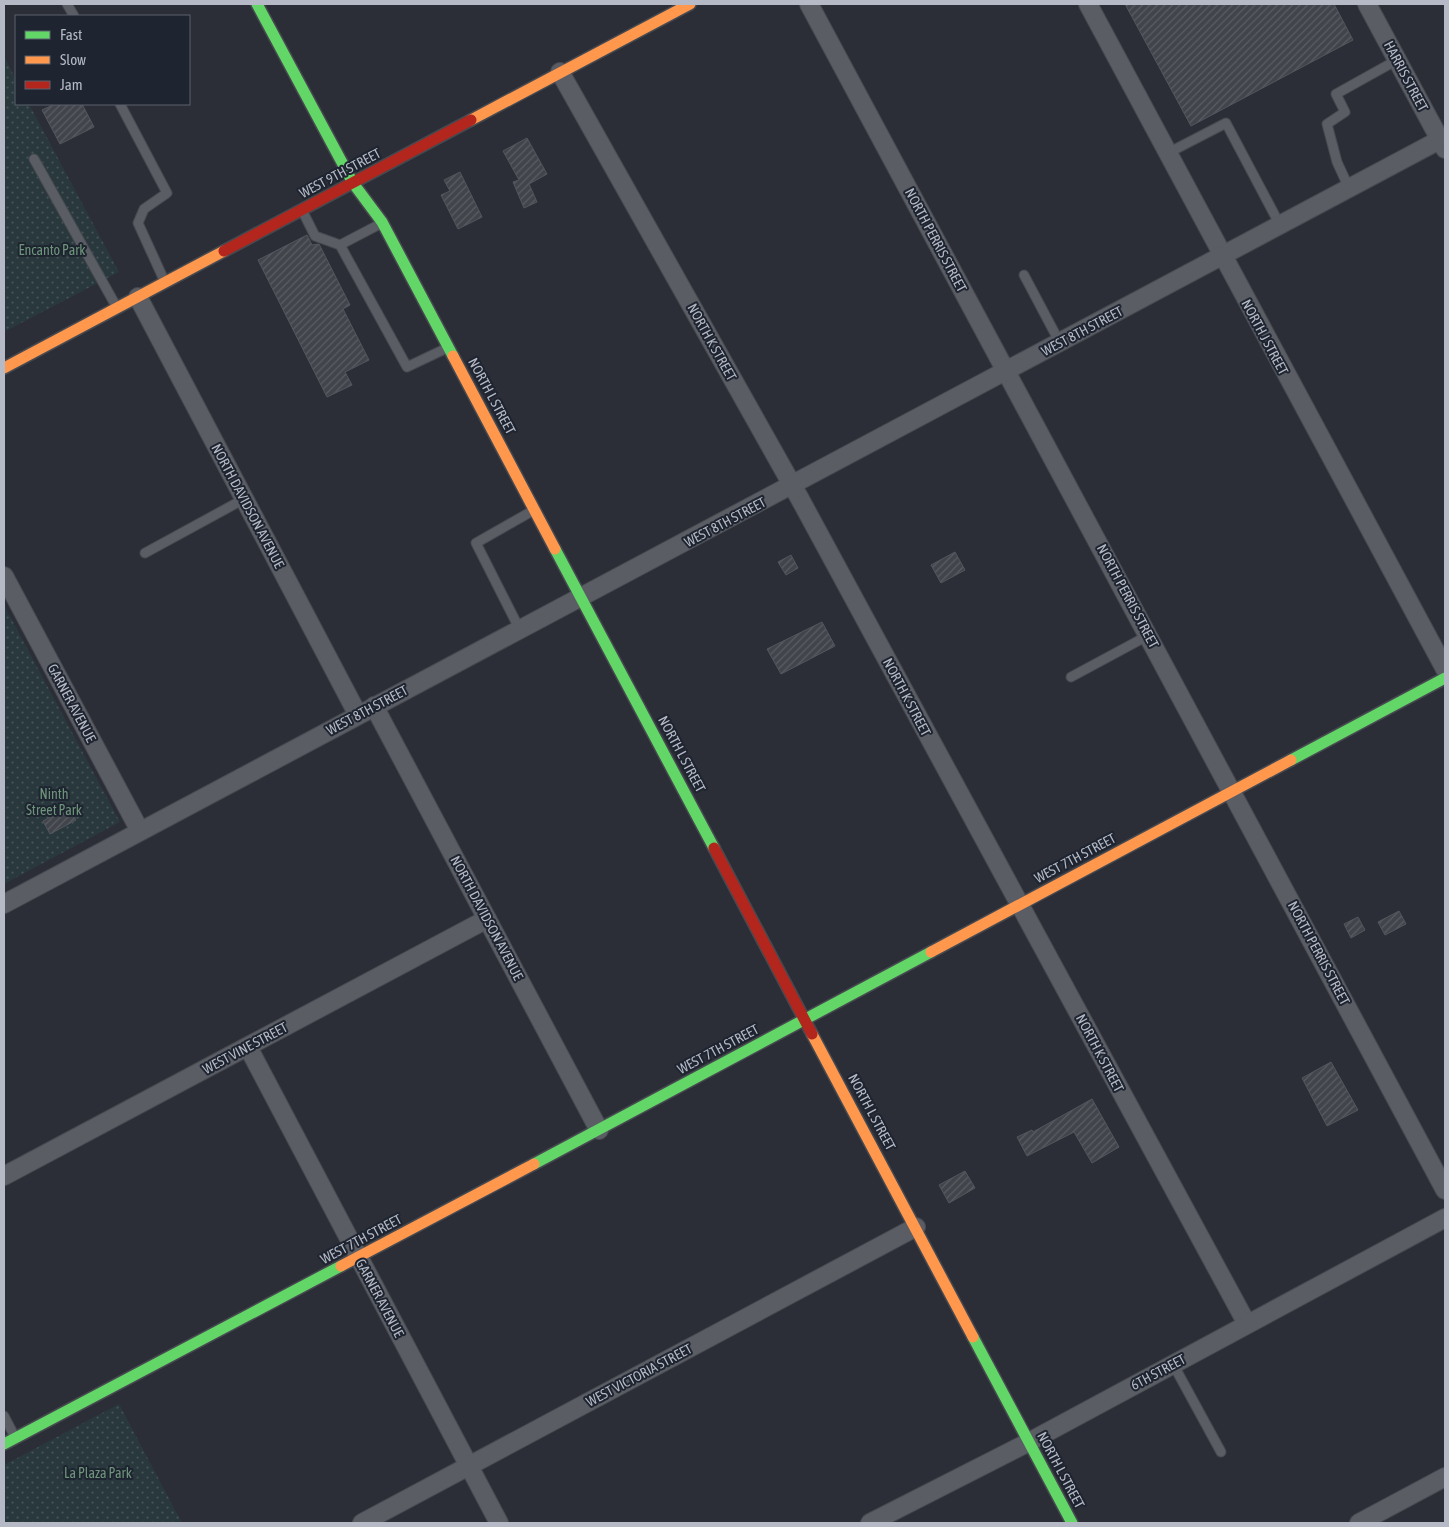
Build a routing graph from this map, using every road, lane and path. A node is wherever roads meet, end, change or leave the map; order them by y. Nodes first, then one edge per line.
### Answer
1 (257, 4) edge
2 (690, 4) edge
3 (810, 4) edge
4 (1088, 4) edge
5 (1367, 4) edge
6 (1397, 60) junction
7 (560, 72) junction
8 (121, 105) edge
9 (1444, 142) edge
10 (1168, 153) junction
11 (34, 159) dead end
12 (353, 183) junction
13 (1350, 188) junction
14 (302, 210) junction
15 (382, 222) junction
16 (1280, 225) junction
17 (340, 245) junction
18 (1222, 256) junction
19 (1024, 276) dead end
20 (165, 283) junction
21 (138, 297) junction
22 (117, 308) junction
23 (1060, 342) junction
24 (449, 347) junction
25 (4, 368) edge
26 (1007, 371) junction
27 (792, 486) junction
28 (244, 499) junction
29 (535, 510) junction
30 (145, 553) dead end
31 (4, 576) edge
32 (582, 598) junction
33 (520, 630) junction
34 (1149, 635) junction
35 (1445, 669) edge
36 (1071, 677) dead end
37 (1445, 678) edge
38 (374, 706) junction
39 (358, 715) junction
40 (1233, 791) junction
41 (140, 831) junction
42 (4, 904) edge
43 (1020, 905) junction
44 (487, 919) junction
45 (806, 1019) junction
46 (248, 1046) junction
47 (599, 1130) junction
48 (4, 1176) edge
49 (1445, 1190) edge
50 (1445, 1218) edge
51 (916, 1227) junction
52 (358, 1258) junction
53 (1247, 1324) junction
54 (1173, 1364) junction
55 (4, 1416) edge
56 (15, 1438) junction
57 (1029, 1442) junction
58 (4, 1444) edge
59 (1221, 1452) dead end
60 (469, 1466) junction
61 (1445, 1477) edge
62 (362, 1523) edge
63 (499, 1523) edge
64 (870, 1523) edge
65 (1072, 1523) edge
66 (1359, 1523) edge

1 - 12 street, NORTH L STREET
2 - 7 street, WEST 9TH STREET
3 - 26 street, NORTH PERRIS STREET
4 - 10 street, NORTH J STREET
5 - 6 street, HARRIS STREET
6 - 9 street, HARRIS STREET
6 - 13 lane
7 - 12 street, WEST 9TH STREET
7 - 27 street, NORTH K STREET
8 - 20 lane
9 - 13 street, WEST 8TH STREET
10 - 16 lane
10 - 18 street, NORTH J STREET
11 - 22 lane
12 - 14 street, WEST 9TH STREET
12 - 15 street, NORTH L STREET
13 - 16 street, WEST 8TH STREET
14 - 17 lane
14 - 20 street, WEST 9TH STREET
15 - 17 lane
15 - 24 street, NORTH L STREET
16 - 18 street, WEST 8TH STREET
17 - 24 lane
18 - 23 street, WEST 8TH STREET
18 - 35 street, NORTH J STREET
19 - 23 lane
20 - 21 street, WEST 9TH STREET
21 - 22 street, WEST 9TH STREET
21 - 28 street, NORTH DAVIDSON AVENUE
22 - 25 street, WEST 9TH STREET
23 - 26 street, WEST 8TH STREET
24 - 29 street, NORTH L STREET
26 - 27 street, WEST 8TH STREET
26 - 34 street, NORTH PERRIS STREET
27 - 32 street, WEST 8TH STREET
27 - 43 street, NORTH K STREET
28 - 30 lane
28 - 39 street, NORTH DAVIDSON AVENUE
29 - 32 street, NORTH L STREET
29 - 33 lane
31 - 41 street, GARNER AVENUE
32 - 33 street, WEST 8TH STREET
32 - 45 street, NORTH L STREET
33 - 38 street, WEST 8TH STREET
34 - 36 lane
34 - 40 street, NORTH PERRIS STREET
37 - 40 street, WEST 7TH STREET
38 - 39 street, WEST 8TH STREET
38 - 44 street, NORTH DAVIDSON AVENUE
39 - 41 street, WEST 8TH STREET
40 - 43 street, WEST 7TH STREET
40 - 49 street, NORTH PERRIS STREET
41 - 42 street, WEST 8TH STREET
43 - 45 street, WEST 7TH STREET
43 - 53 street, NORTH K STREET
44 - 46 street, WEST VINE STREET
44 - 47 street, NORTH DAVIDSON AVENUE
45 - 47 street, WEST 7TH STREET
45 - 51 street, NORTH L STREET
46 - 48 street, WEST VINE STREET
46 - 52 street, GARNER AVENUE
47 - 52 street, WEST 7TH STREET
50 - 53 street, 6TH STREET
51 - 57 street, NORTH L STREET
51 - 60 street, WEST VICTORIA STREET
52 - 56 street, WEST 7TH STREET
52 - 60 street, GARNER AVENUE
53 - 54 street, 6TH STREET
54 - 57 street, 6TH STREET
54 - 59 lane
55 - 56 lane
56 - 58 street, WEST 7TH STREET
57 - 64 street, 6TH STREET
57 - 65 street, NORTH L STREET
60 - 62 street, WEST VICTORIA STREET
60 - 63 street, GARNER AVENUE
61 - 66 street

